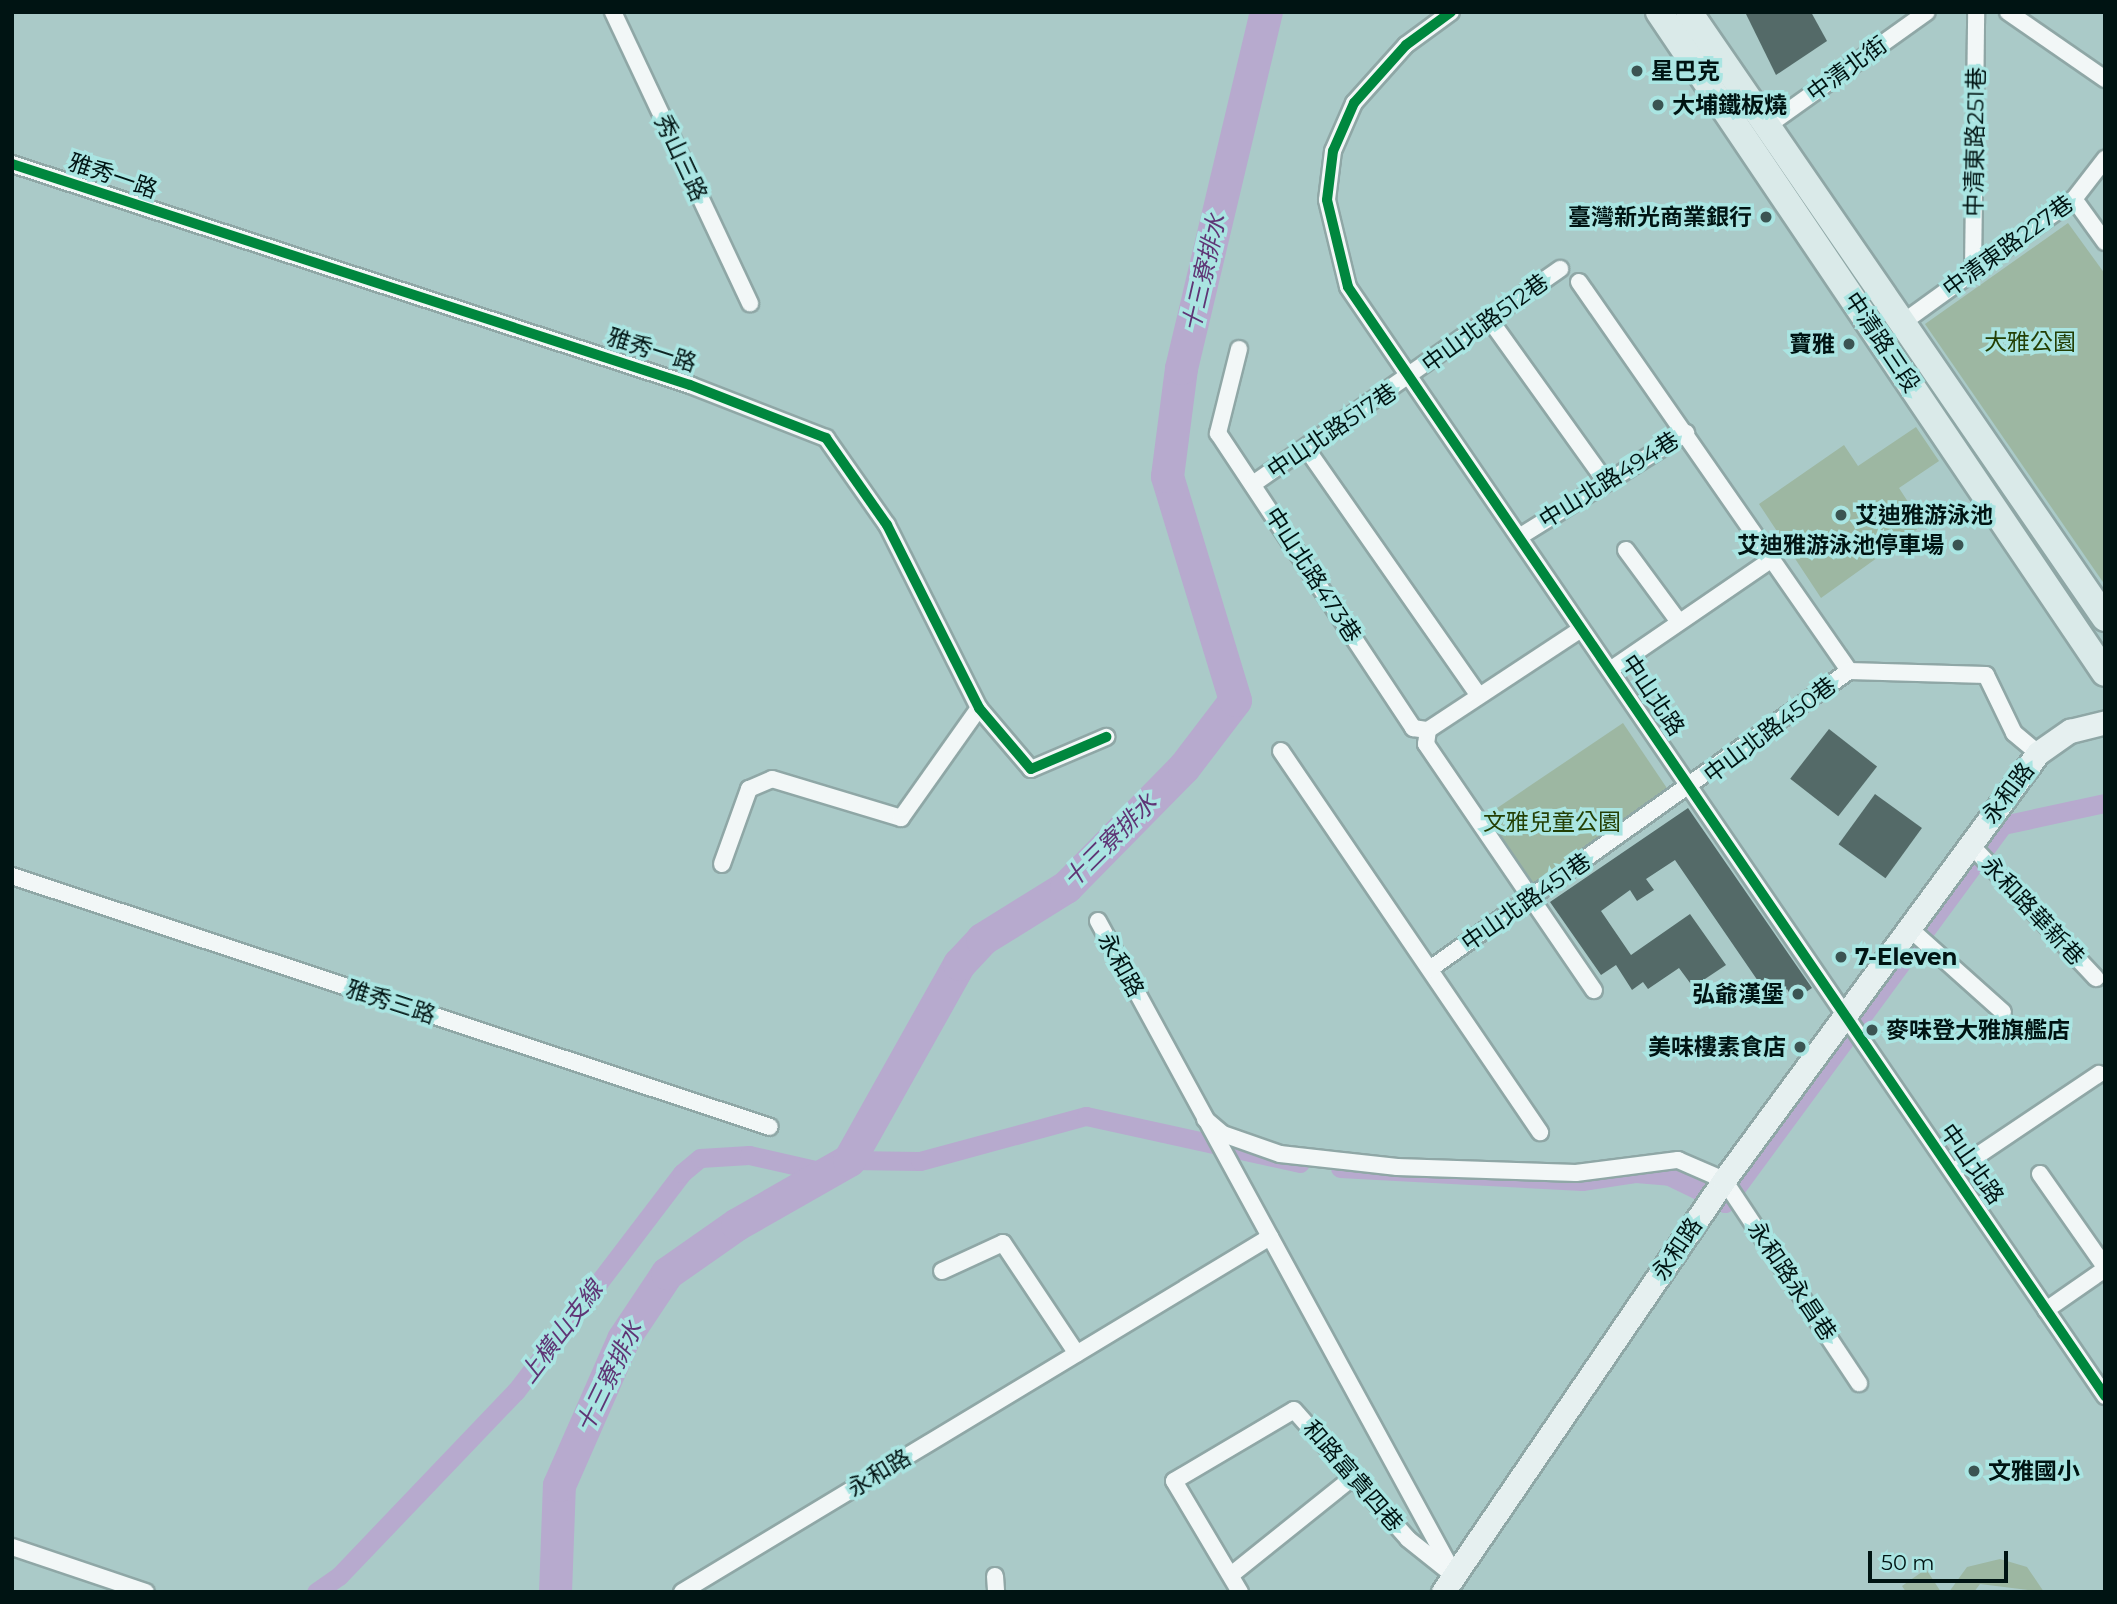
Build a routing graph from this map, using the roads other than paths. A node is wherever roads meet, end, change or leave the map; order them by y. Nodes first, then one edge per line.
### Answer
1 (613, 12) edge
2 (1451, 12) edge
3 (1659, 12) edge
4 (1689, 12) edge
5 (1927, 12) edge
6 (1976, 12) edge
7 (2008, 12) edge
8 (2105, 79) edge
9 (1767, 127) junction
10 (2105, 159) edge
11 (12, 164) edge
12 (2074, 199) junction
13 (2105, 242) edge
14 (1560, 269) dead end
15 (1973, 272) junction
16 (1579, 282) dead end
17 (750, 303) dead end
18 (1490, 320) junction
19 (1902, 323) junction
20 (1239, 349) dead end
21 (1410, 377) junction
22 (1686, 433) junction
23 (1307, 448) junction
24 (1606, 482) junction
25 (1253, 484) junction
26 (1519, 537) junction
27 (1626, 550) dead end
28 (1772, 559) junction
29 (2104, 614) edge
30 (1679, 622) junction
31 (1581, 629) junction
32 (1610, 670) junction
33 (1849, 671) junction
34 (2105, 673) edge
35 (1479, 696) junction
36 (979, 708) junction
37 (2105, 722) edge
38 (1428, 730) junction
39 (1106, 737) dead end
40 (1281, 751) dead end
41 (2038, 753) junction
42 (1691, 788) junction
43 (1971, 845) junction
44 (722, 864) dead end
45 (12, 876) edge
46 (1530, 898) junction
47 (1098, 921) dead end
48 (1909, 929) junction
49 (1430, 969) junction
50 (2096, 978) dead end
51 (1594, 990) dead end
52 (2003, 1012) dead end
53 (1846, 1014) junction
54 (2099, 1074) dead end
55 (1205, 1119) junction
56 (770, 1127) dead end
57 (1540, 1132) dead end
58 (1952, 1172) junction
59 (2040, 1174) dead end
60 (1724, 1181) junction
61 (1270, 1237) junction
62 (2105, 1268) edge
63 (942, 1271) dead end
64 (2046, 1310) junction
65 (1077, 1354) junction
66 (1860, 1383) dead end
67 (2105, 1396) edge
68 (1352, 1478) junction
69 (12, 1547) edge
70 (1231, 1575) junction
71 (1449, 1584) edge
72 (146, 1592) edge
73 (682, 1592) edge
74 (1240, 1592) edge

1 - 17 street, 秀山三路
2 - 21 street, 中山北路
3 - 34 main road, 中清路三段
4 - 9 main road, 中清路三段
5 - 9 street, 中清北街
6 - 15 street, 中清東路251巷
7 - 8 street
9 - 19 main road, 中清路三段
10 - 12 street, 中清東路227巷
11 - 36 street, 雅秀一路
12 - 13 street
12 - 15 street, 中清東路227巷
14 - 18 street, 中山北路512巷
15 - 19 street, 中清東路227巷
16 - 22 street, 中山北路494巷
18 - 21 street, 中山北路512巷
18 - 24 street
19 - 29 main road, 中清路三段
20 - 25 street, 中山北路473巷
21 - 23 street, 中山北路517巷
21 - 26 street, 中山北路
22 - 24 street, 中山北路494巷
22 - 28 street
23 - 25 street, 中山北路517巷
23 - 35 street
24 - 26 street, 中山北路494巷
25 - 38 street, 中山北路473巷
26 - 31 street, 中山北路
27 - 30 street
28 - 30 street
28 - 33 street
30 - 32 street
31 - 32 street, 中山北路
31 - 35 street
32 - 42 street, 中山北路
33 - 41 street
33 - 42 street, 中山北路450巷
35 - 38 street
36 - 39 street, 雅秀一路
36 - 44 street
37 - 41 main road, 永和路
38 - 46 street
40 - 49 street
41 - 43 main road, 永和路
42 - 46 street, 中山北路451巷
42 - 53 street, 中山北路
43 - 48 main road, 永和路
43 - 50 street, 永和路華新巷
45 - 56 street, 雅秀三路
46 - 49 street, 中山北路451巷
46 - 51 street
47 - 55 street, 永和路
48 - 52 street
48 - 53 main road, 永和路
49 - 57 street
53 - 58 street, 中山北路
53 - 60 main road, 永和路
54 - 58 street
55 - 60 street, 永和路
55 - 61 street, 永和路
58 - 64 street, 中山北路
59 - 62 street
60 - 66 street, 永和路永昌巷
60 - 71 main road, 永和路
61 - 65 street, 永和路
61 - 71 street, 永和路
62 - 64 street
63 - 65 street
64 - 67 street, 中山北路
65 - 73 street, 永和路
68 - 70 street
68 - 70 street, 和路富貴四巷
68 - 71 street, 和路富貴四巷
69 - 72 street
70 - 74 street

